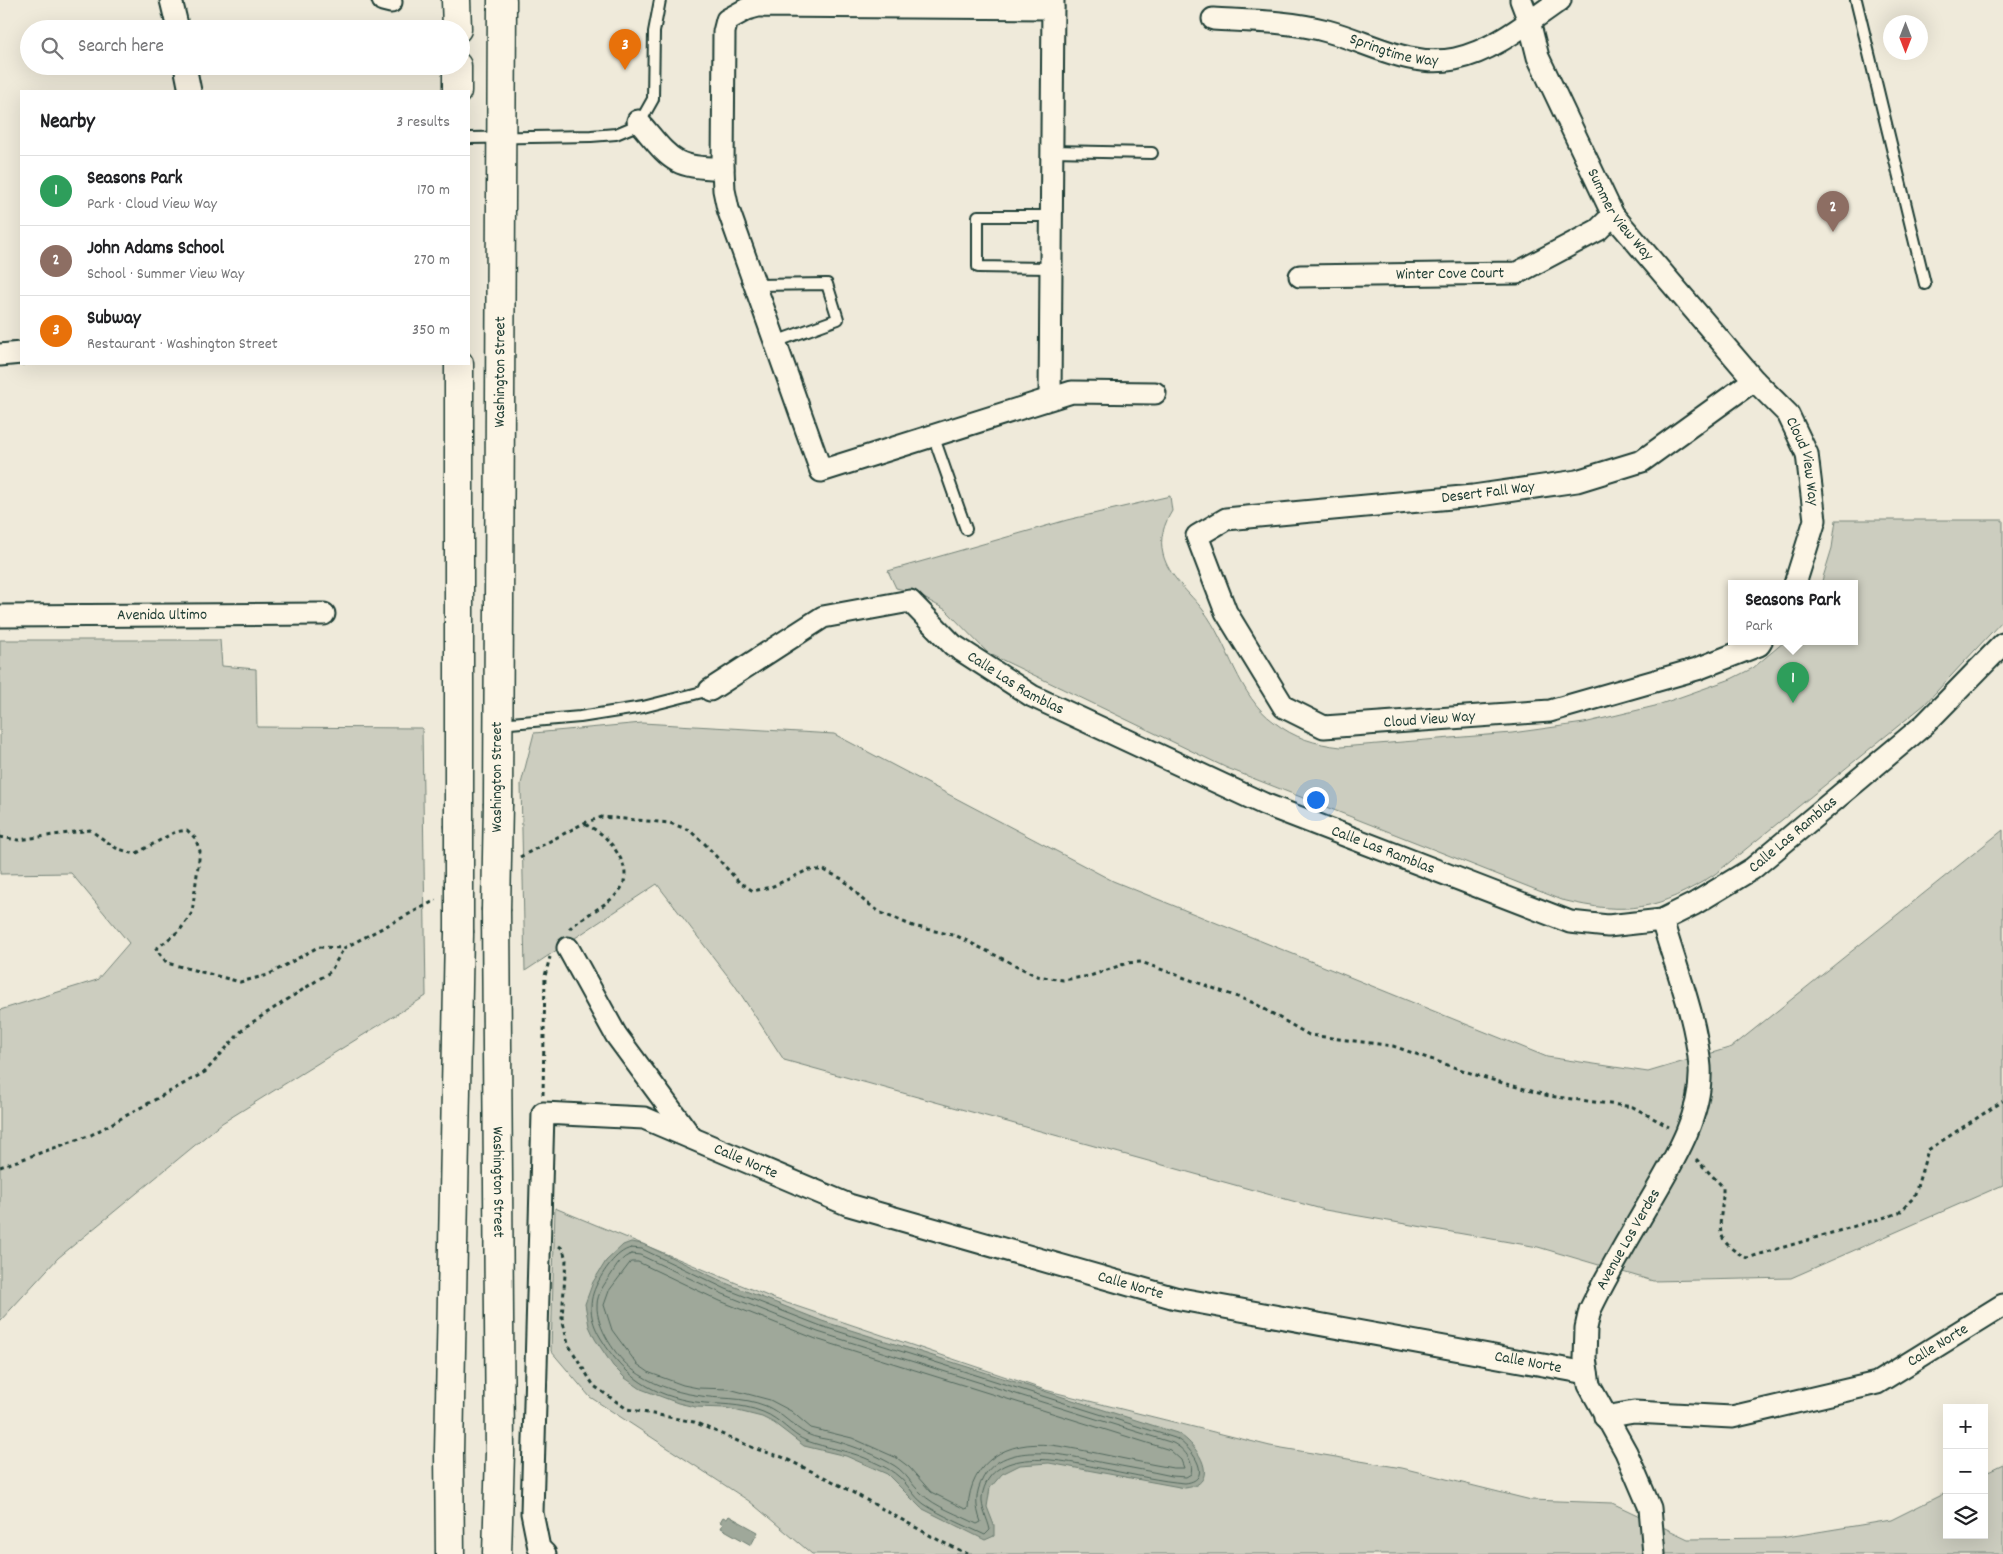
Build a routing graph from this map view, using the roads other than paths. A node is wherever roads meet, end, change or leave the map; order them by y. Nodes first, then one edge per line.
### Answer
1 (171, 0) edge
2 (456, 0) edge
3 (502, 0) edge
4 (660, 0) edge
5 (1521, 0) edge
6 (1560, 0) edge
7 (1856, 0) edge
8 (999, 4) edge
9 (1053, 4) edge
10 (1213, 19) dead end
11 (176, 20) edge
12 (457, 20) edge
13 (1530, 21) junction
14 (187, 75) edge
15 (457, 75) edge
16 (190, 90) edge
17 (458, 90) edge
18 (638, 122) junction
19 (503, 137) junction
20 (470, 138) edge
21 (1052, 151) junction
22 (1152, 153) dead end
23 (723, 168) junction
24 (1613, 215) junction
25 (1052, 216) junction
26 (1051, 268) junction
27 (1300, 276) dead end
28 (1925, 284) dead end
29 (755, 285) junction
30 (775, 342) junction
31 (20, 353) edge
32 (0, 355) edge
33 (459, 365) edge
34 (1754, 380) junction
35 (1155, 392) dead end
36 (1050, 397) junction
37 (933, 435) junction
38 (966, 530) dead end
39 (1197, 536) joint
40 (1796, 580) edge
41 (324, 614) dead end
42 (0, 616) edge
43 (2003, 644) edge
44 (1759, 645) edge
45 (710, 690) joint
46 (497, 724) junction
47 (1662, 920) junction
48 (568, 948) dead end
49 (691, 1137) junction
50 (2003, 1304) edge
51 (1587, 1373) junction
52 (1605, 1417) junction
53 (450, 1554) edge
54 (497, 1554) edge
55 (545, 1554) edge
56 (1654, 1554) edge

1 - 11 street
2 - 12 main road
3 - 19 main road, Washington Street
4 - 18 lane
5 - 13 street, Summer View Way
6 - 13 street, Springtime Way
7 - 28 lane
8 - 9 street
8 - 23 street
9 - 21 street
10 - 13 street, Springtime Way
13 - 24 street, Summer View Way
14 - 16 street
15 - 17 main road
18 - 19 lane
18 - 23 street
19 - 20 lane
19 - 46 main road, Washington Street
21 - 22 lane
21 - 25 street
23 - 29 street
24 - 27 street, Winter Cove Court
24 - 34 street, Summer View Way
25 - 26 street
25 - 26 lane
26 - 36 street
29 - 30 street
29 - 30 lane
30 - 37 street
31 - 32 street
33 - 53 main road, bridge
34 - 39 street, Desert Fall Way
34 - 40 street, Cloud View Way
35 - 36 street
36 - 37 street
37 - 38 lane
39 - 44 street, Cloud View Way
41 - 42 street, Avenida Ultimo
43 - 47 street, Calle Las Ramblas
45 - 46 lane
45 - 47 street, Calle Las Ramblas
46 - 54 main road, Washington Street, bridge
47 - 51 street, Avenue Los Verdes
48 - 49 street
49 - 51 street, Calle Norte
49 - 55 street, Calle Norte
50 - 52 street, Calle Norte
51 - 52 street, Avenue Los Verdes
52 - 56 street, Avenue Los Verdes

